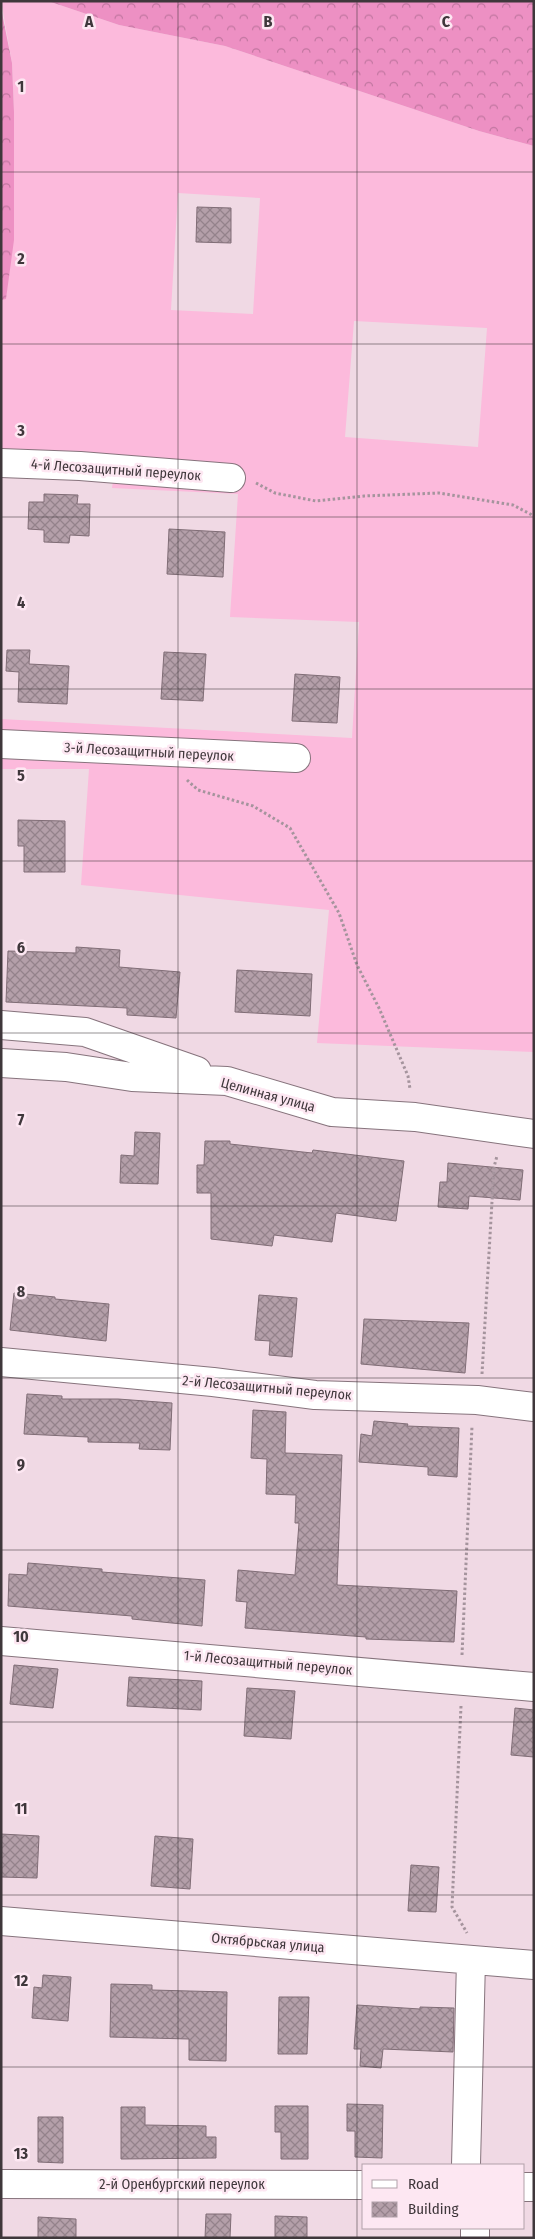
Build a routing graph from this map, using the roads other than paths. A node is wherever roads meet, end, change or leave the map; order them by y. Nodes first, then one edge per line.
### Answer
1 (1, 463) edge
2 (230, 478) road end
3 (1, 744) edge
4 (296, 758) dead end
5 (1, 1025) edge
6 (1, 1062) edge
7 (227, 1081) junction
8 (523, 1133) edge
9 (1, 1362) edge
10 (534, 1407) edge
11 (1, 1640) edge
12 (534, 1687) edge
13 (1, 1921) edge
14 (471, 1960) junction
15 (534, 1966) edge
16 (466, 2164) edge
17 (1, 2184) edge
18 (362, 2185) edge

1 - 2 street, 4-й Лесозащитный переулок
3 - 4 street, 3-й Лесозащитный переулок
5 - 7 street
6 - 7 street, Целинная улица
7 - 8 street, Целинная улица
9 - 10 street, 2-й Лесозащитный переулок
11 - 12 street, 1-й Лесозащитный переулок
13 - 14 street, Октябрьская улица
14 - 15 street, Октябрьская улица
14 - 16 street
17 - 18 street, 2-й Оренбургский переулок

